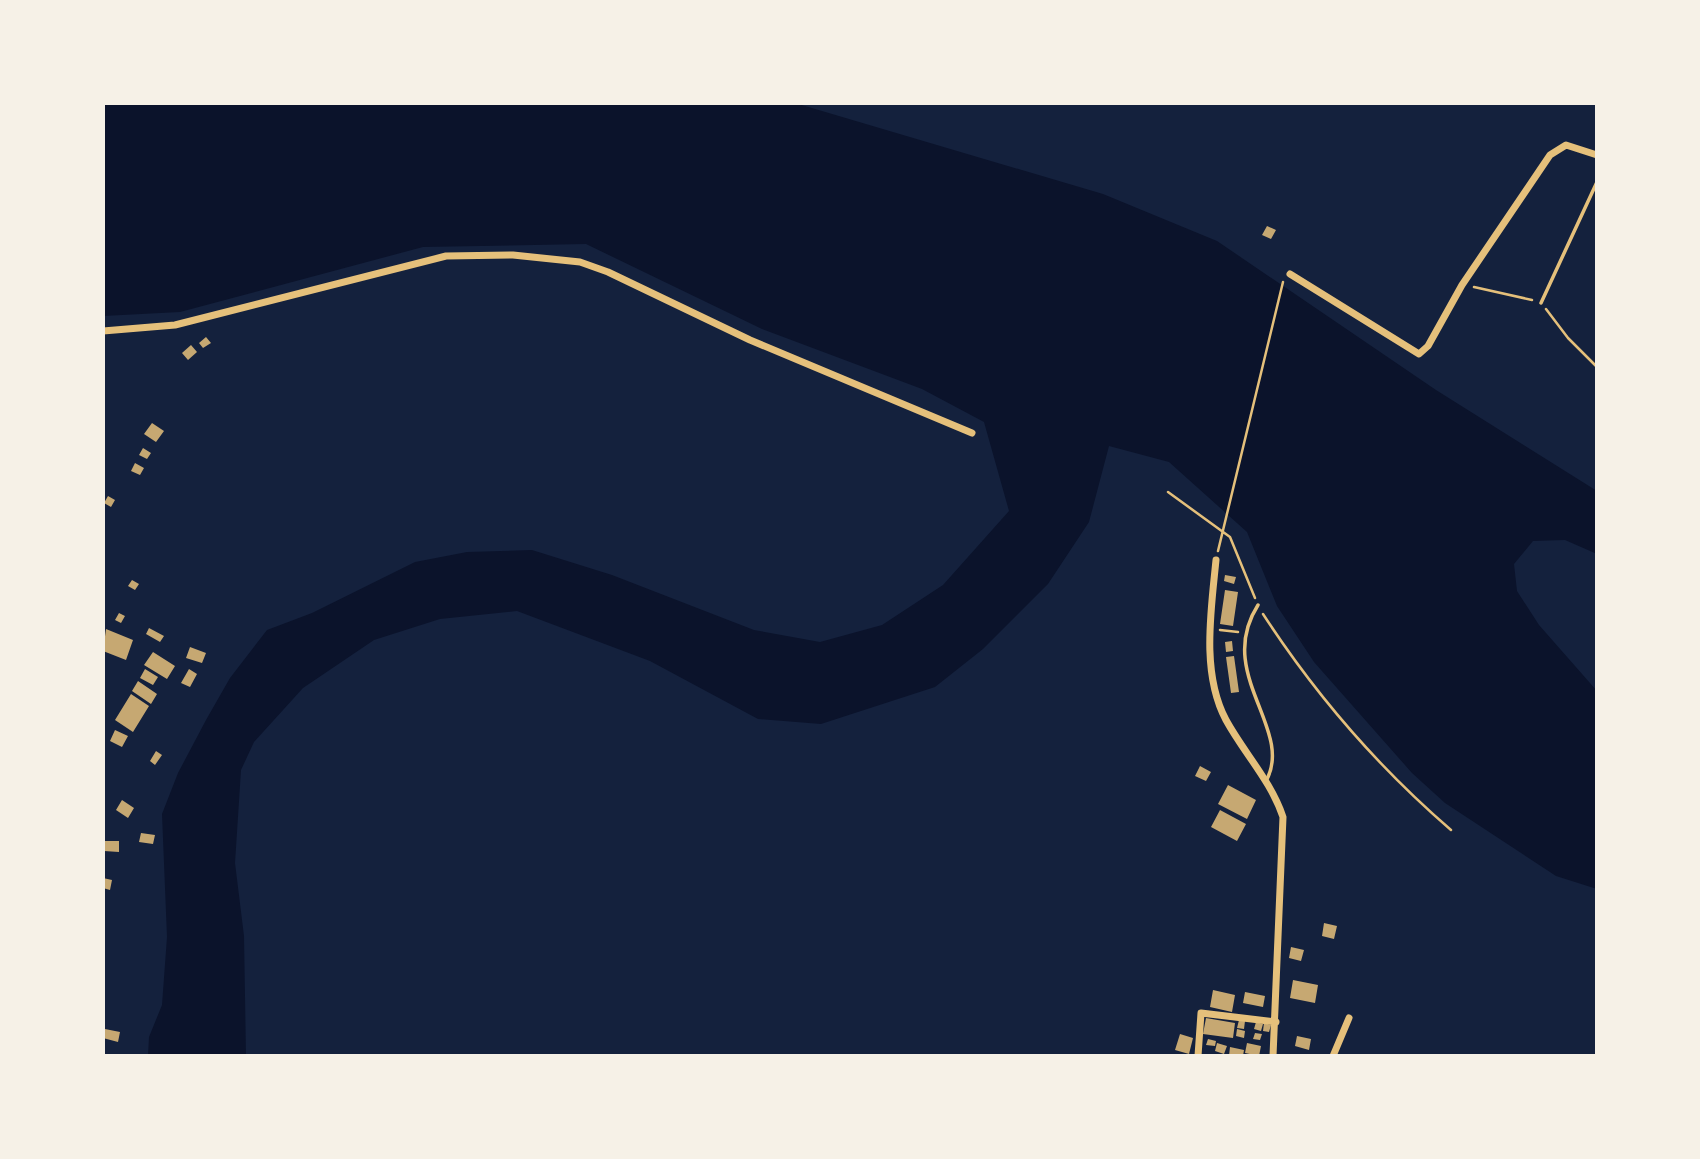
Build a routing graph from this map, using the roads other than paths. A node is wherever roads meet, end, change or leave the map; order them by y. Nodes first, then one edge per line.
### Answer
1 (1597, 155) edge
2 (1597, 181) edge
3 (1290, 274) dead end
4 (1541, 303) road end
5 (103, 331) edge
6 (972, 433) dead end
7 (1216, 560) dead end
8 (1258, 605) road end
9 (1266, 781) junction
10 (1349, 1018) dead end
11 (1276, 1021) junction
12 (1198, 1056) edge
13 (1273, 1056) edge
14 (1333, 1056) edge

1 - 3 street
2 - 4 lane
5 - 6 street
7 - 9 street
8 - 9 lane
9 - 11 street
10 - 14 street
11 - 12 street
11 - 13 street

